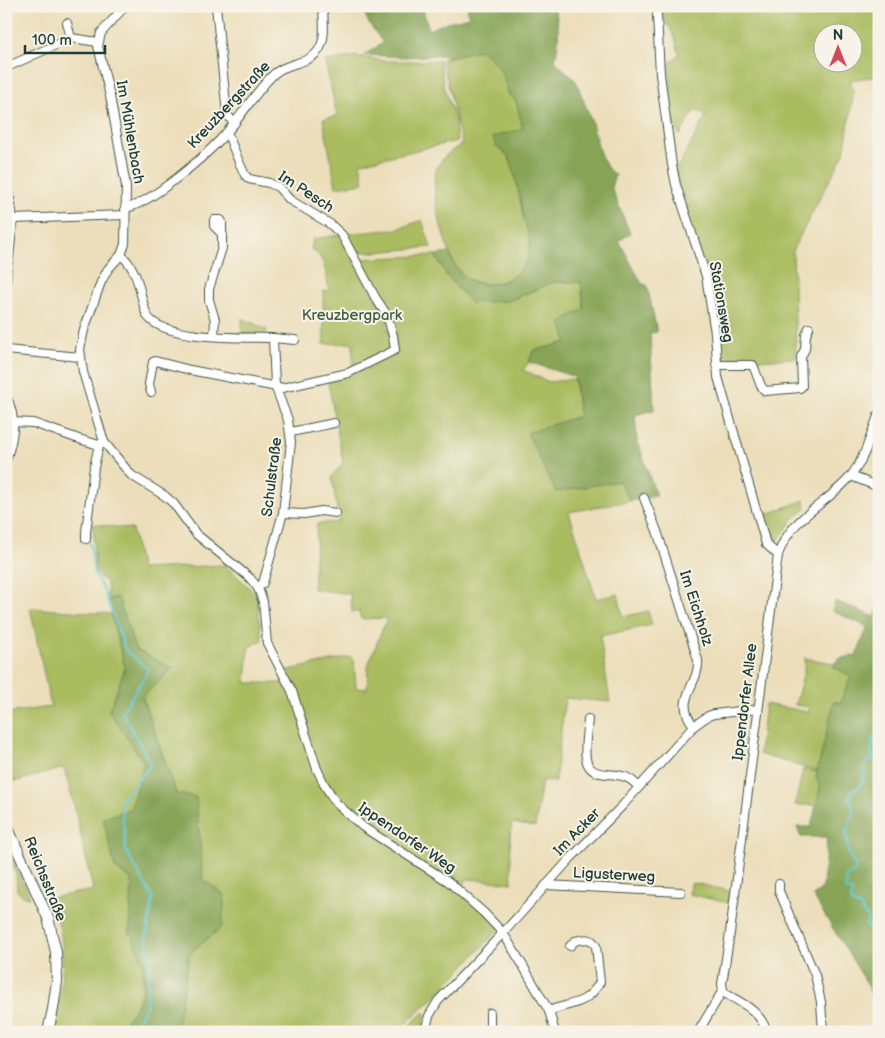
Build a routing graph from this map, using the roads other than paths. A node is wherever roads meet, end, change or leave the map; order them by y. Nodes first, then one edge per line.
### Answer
1 (125, 6) edge
2 (216, 6) edge
3 (323, 6) edge
4 (6, 14) edge
5 (657, 15) dead end
6 (67, 22) dead end
7 (71, 38) junction
8 (98, 42) junction
9 (6, 67) edge
10 (6, 74) edge
11 (234, 124) junction
12 (227, 132) junction
13 (6, 170) edge
14 (125, 211) junction
15 (13, 219) junction
16 (223, 234) dead end
17 (121, 255) junction
18 (6, 286) edge
19 (809, 328) dead end
20 (214, 336) junction
21 (273, 338) junction
22 (295, 340) dead end
23 (6, 350) edge
24 (80, 357) junction
25 (716, 365) junction
26 (275, 386) junction
27 (151, 392) dead end
28 (6, 396) edge
29 (879, 413) edge
30 (14, 422) junction
31 (334, 424) dead end
32 (291, 432) junction
33 (102, 444) junction
34 (6, 460) edge
35 (851, 476) junction
36 (879, 487) edge
37 (644, 498) dead end
38 (283, 513) junction
39 (336, 513) dead end
40 (86, 539) dead end
41 (778, 555) junction
42 (258, 588) junction
43 (758, 710) junction
44 (588, 719) dead end
45 (694, 726) junction
46 (639, 786) junction
47 (7, 826) edge
48 (779, 884) dead end
49 (546, 885) junction
50 (681, 892) dead end
51 (503, 933) junction
52 (570, 946) dead end
53 (723, 990) junction
54 (549, 1011) junction
55 (490, 1013) dead end
56 (700, 1028) edge
57 (48, 1032) edge
58 (425, 1032) edge
59 (490, 1032) edge
60 (555, 1032) edge
61 (767, 1032) edge
62 (823, 1032) edge

1 - 8 street
2 - 11 street
3 - 11 street, Kreuzbergstraße
4 - 9 street
5 - 25 street, Stationsweg
6 - 7 street
7 - 8 street
7 - 9 street
8 - 14 street, Im Mühlenbach
9 - 10 street
11 - 12 street, Kreuzbergstraße
12 - 14 street, Kreuzbergstraße
12 - 26 street, Im Pesch
13 - 15 street
14 - 15 street, Kreuzbergstraße
14 - 17 street, Im Mühlenbach
15 - 18 street
16 - 20 street
17 - 20 street
17 - 24 street, Im Mühlenbach
19 - 25 street
20 - 21 street
21 - 22 street
21 - 26 street, Schulstraße
23 - 24 street
24 - 33 street, Im Mühlenbach
25 - 41 street, Stationsweg
26 - 27 street
26 - 32 street, Schulstraße
28 - 30 street
29 - 35 street, Ippendorfer Allee
30 - 33 street
30 - 34 street
31 - 32 street
32 - 38 street, Schulstraße
33 - 40 street
33 - 42 street
35 - 36 street
35 - 41 street, Ippendorfer Allee
37 - 45 street, Im Eichholz
38 - 39 street
38 - 42 street, Schulstraße
41 - 43 street, Ippendorfer Allee
42 - 51 street, Ippendorfer Weg
43 - 45 street, Im Acker
43 - 53 street, Ippendorfer Allee
44 - 46 street
45 - 46 street, Im Acker
46 - 49 street, Im Acker
47 - 57 main road, Reichsstraße
48 - 62 street
49 - 50 street, Ligusterweg
49 - 51 street, Im Acker
51 - 54 street, Ippendorfer Weg
51 - 58 street, Im Acker
52 - 54 street
53 - 56 street, Ippendorfer Allee
53 - 61 street
54 - 60 street, Ippendorfer Weg
55 - 59 street

